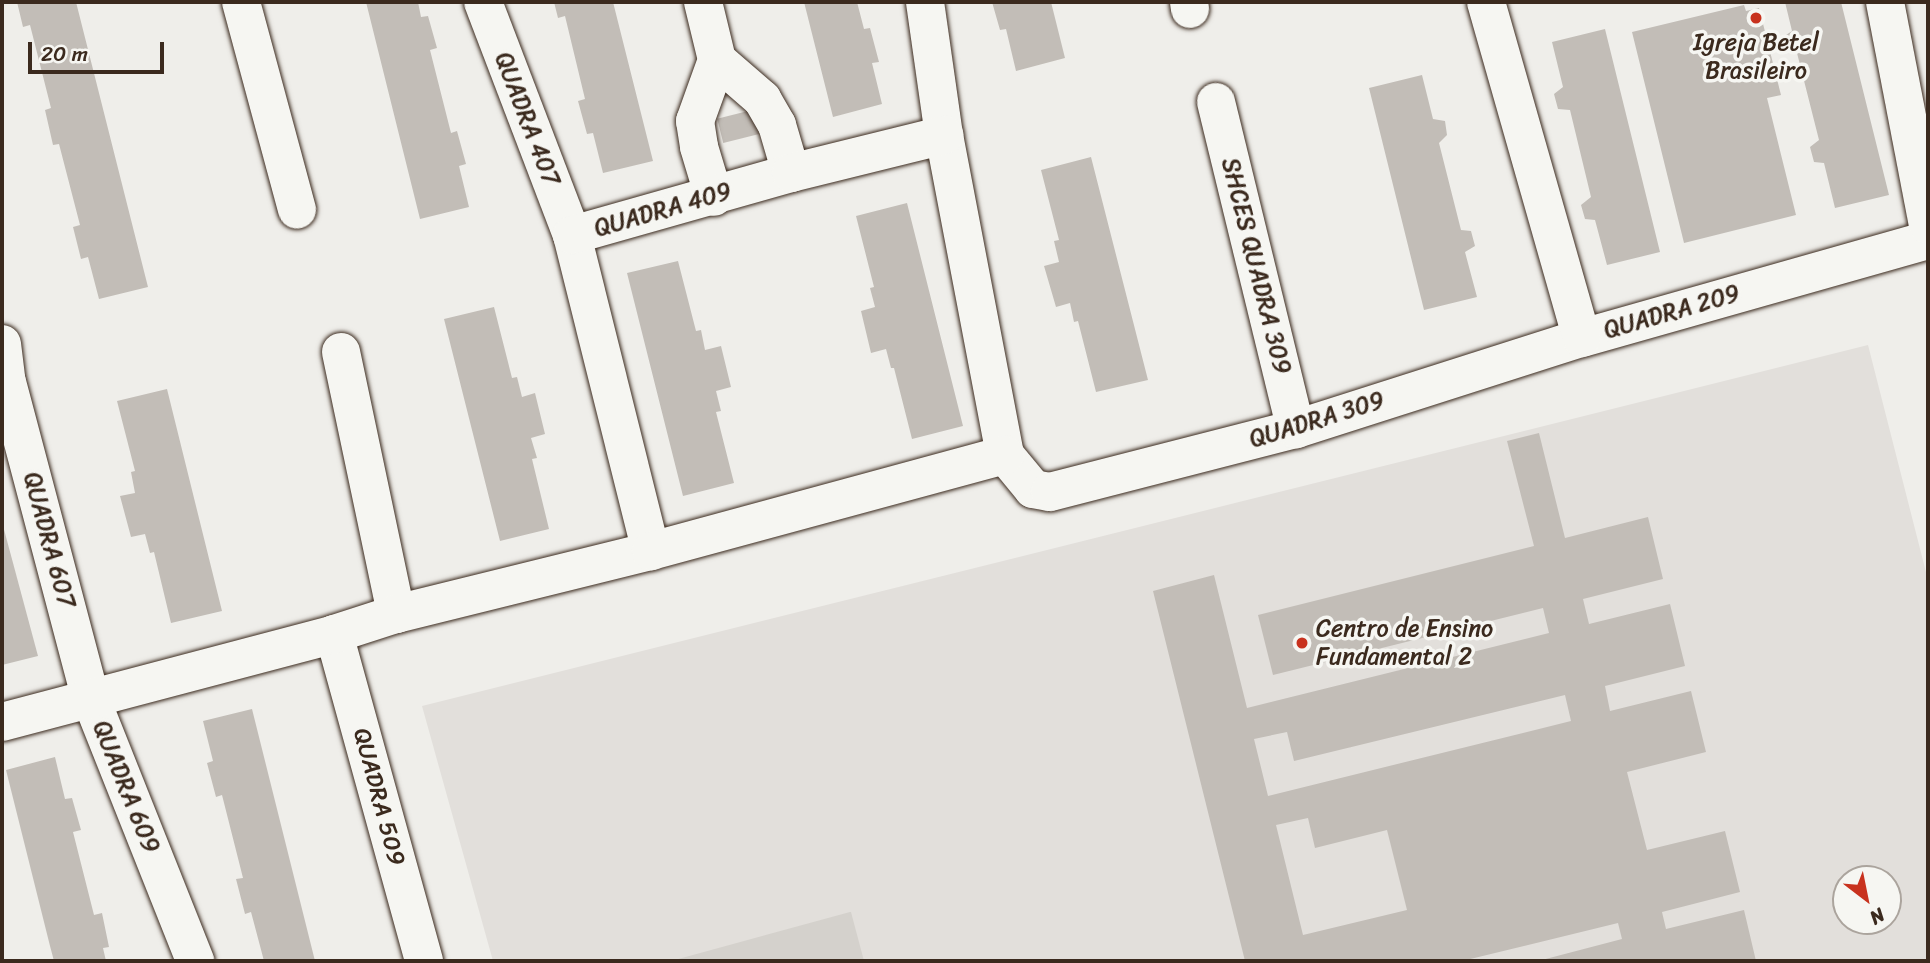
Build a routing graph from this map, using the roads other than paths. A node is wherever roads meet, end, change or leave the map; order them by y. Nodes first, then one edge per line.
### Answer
1 (242, 2) edge
2 (482, 2) edge
3 (703, 2) edge
4 (925, 2) edge
5 (1885, 2) edge
6 (1497, 5) edge
7 (717, 60) junction
8 (1216, 102) dead end
9 (944, 135) junction
10 (792, 173) junction
11 (713, 197) junction
12 (297, 210) dead end
13 (1928, 225) edge
14 (572, 235) junction
15 (1928, 240) edge
16 (1581, 338) junction
17 (2, 344) edge
18 (341, 352) dead end
19 (4, 382) edge
20 (1296, 429) junction
21 (1005, 456) junction
22 (651, 551) junction
23 (396, 614) junction
24 (334, 634) junction
25 (91, 699) junction
26 (2, 722) edge
27 (195, 961) edge
28 (424, 961) edge

1 - 12 street
2 - 14 street, QUADRA 407
3 - 7 street
4 - 9 street
5 - 13 street
6 - 16 street, QUADRA 209
7 - 10 street
7 - 11 street
8 - 20 street, SHCES QUADRA 309
9 - 10 street, QUADRA 409
9 - 21 street
10 - 11 street, QUADRA 409
11 - 14 street, QUADRA 409
14 - 22 street, QUADRA 409
15 - 16 street, QUADRA 209
16 - 20 street, QUADRA 309
17 - 19 street, QUADRA 607
18 - 23 street
19 - 25 street, QUADRA 607
20 - 21 street, QUADRA 309
21 - 22 street
22 - 23 street
23 - 24 street
24 - 25 street
24 - 28 street, QUADRA 509
25 - 26 street, QUADRA 609
25 - 27 street, QUADRA 609

